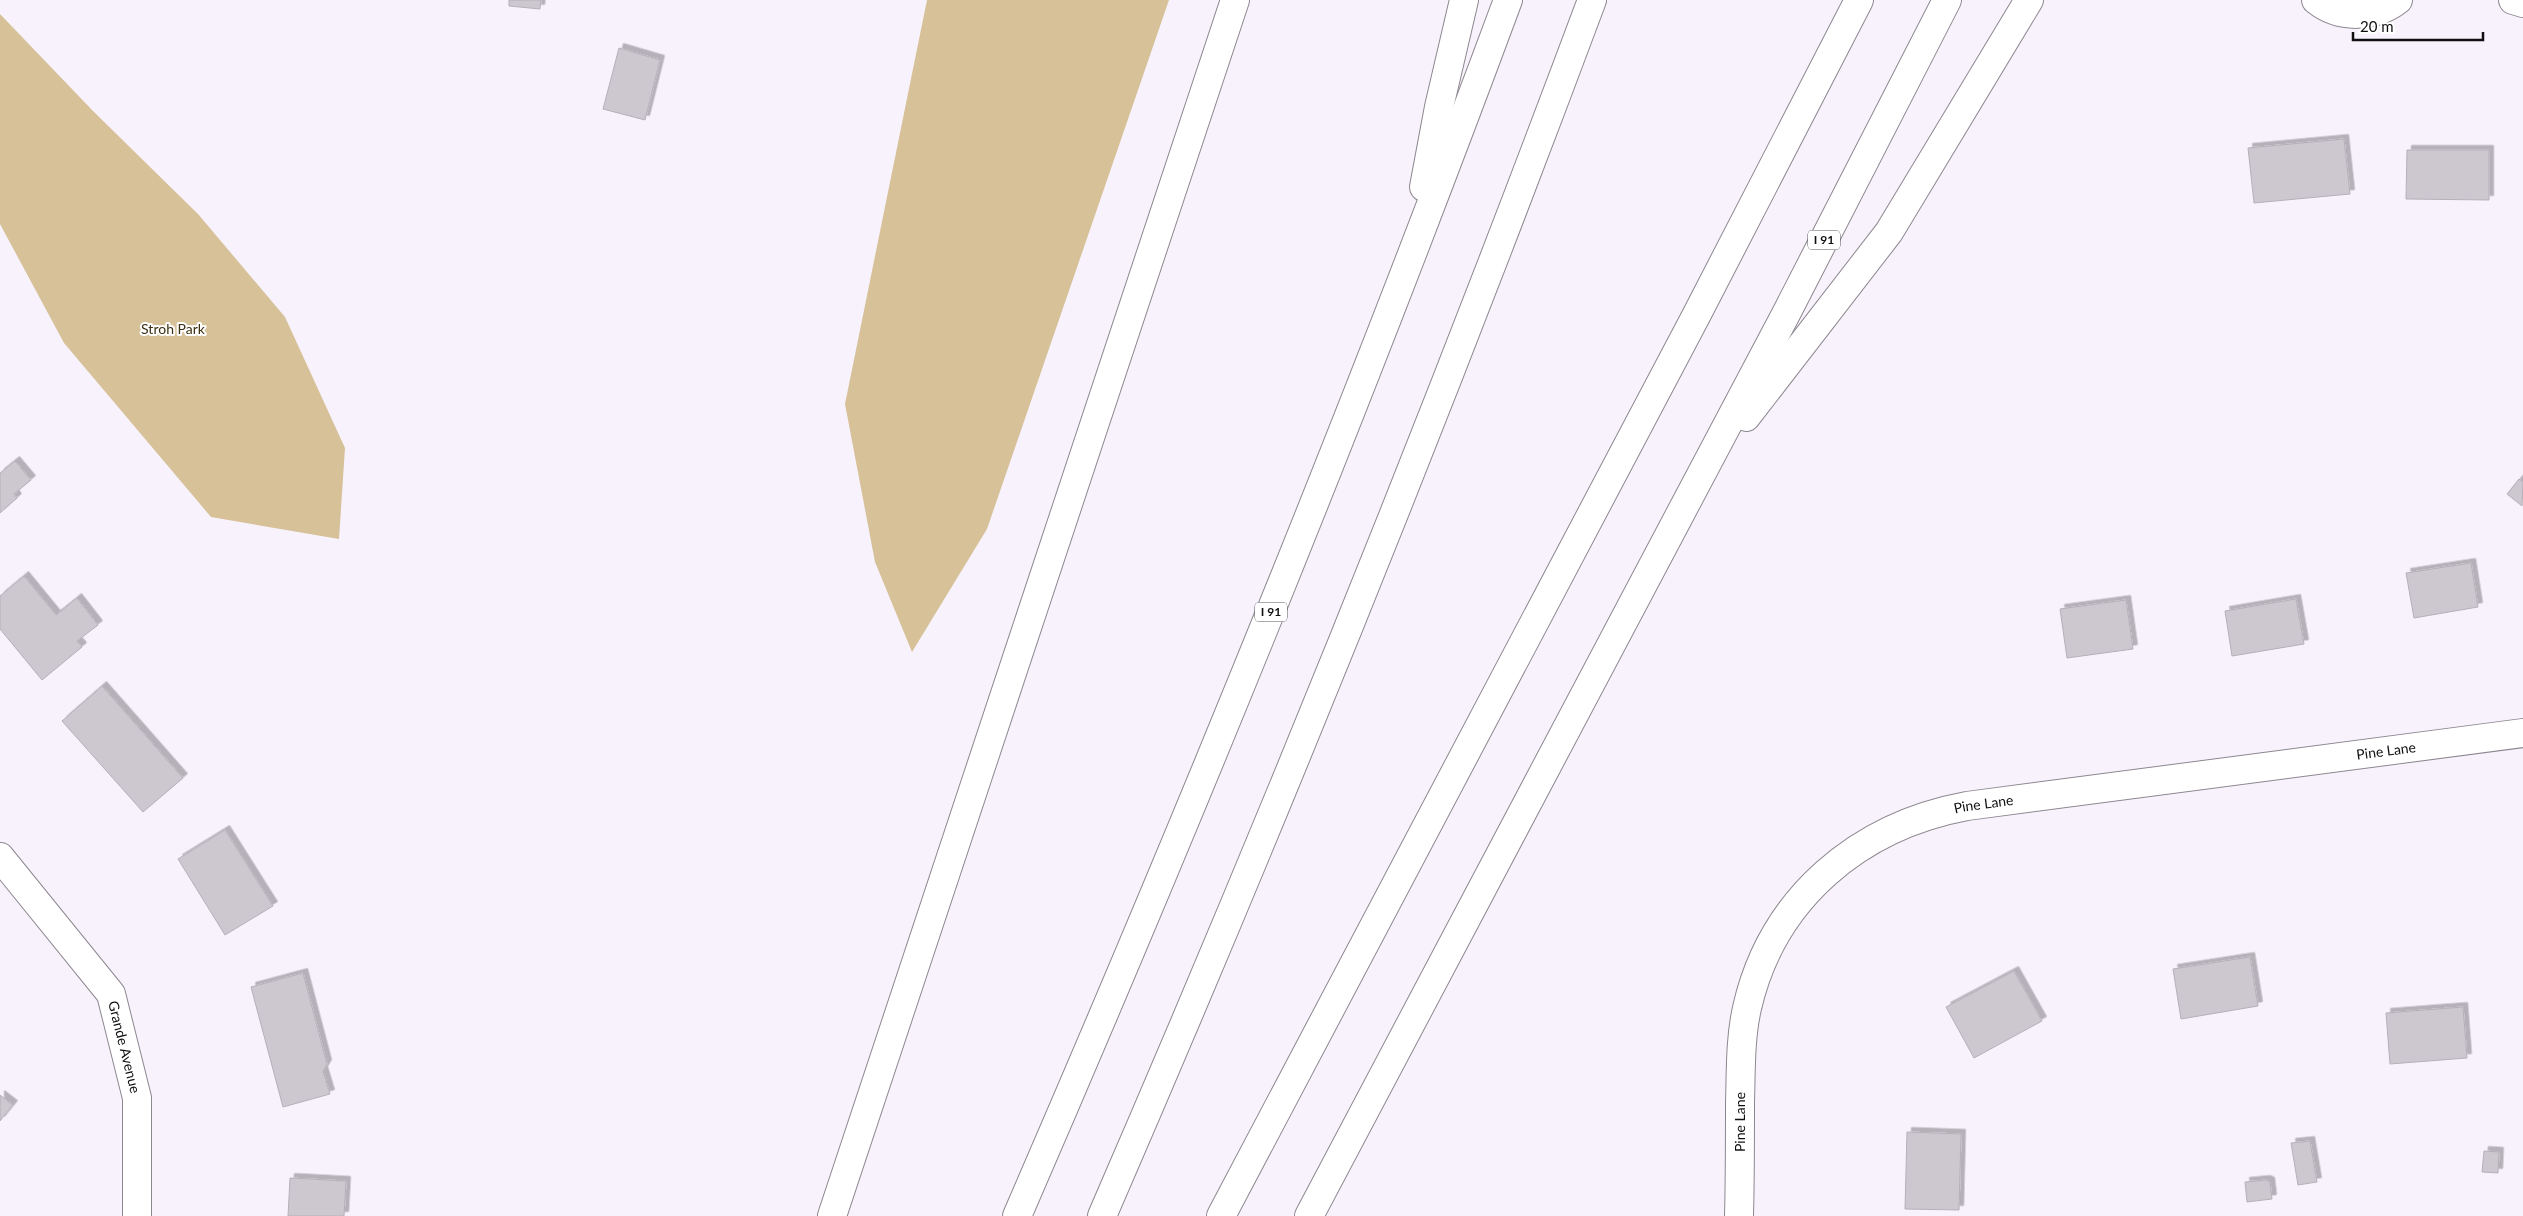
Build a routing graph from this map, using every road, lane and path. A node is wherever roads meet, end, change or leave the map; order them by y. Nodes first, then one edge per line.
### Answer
1 (1236, 0) edge
2 (1464, 0) edge
3 (1508, 0) edge
4 (1592, 0) edge
5 (1859, 0) edge
6 (1947, 0) edge
7 (2029, 0) edge
8 (2316, 0) edge
9 (2398, 0) edge
10 (2513, 0) edge
11 (2523, 3) edge
12 (1410, 259) junction
13 (1699, 478) junction
14 (2523, 733) edge
15 (0, 857) edge
16 (137, 1216) edge
17 (832, 1216) edge
18 (1017, 1216) edge
19 (1102, 1216) edge
20 (1221, 1216) edge
21 (1309, 1216) edge
22 (1740, 1216) edge

1 - 17 main road
2 - 12 main road
3 - 12 main road, I 91
4 - 19 main road
5 - 20 main road
6 - 13 main road, I 91
7 - 13 main road
8 - 9 main road
10 - 11 main road
12 - 18 main road, I 91
13 - 21 main road, I 91
14 - 22 main road, Pine Lane
15 - 16 main road, Grande Avenue

